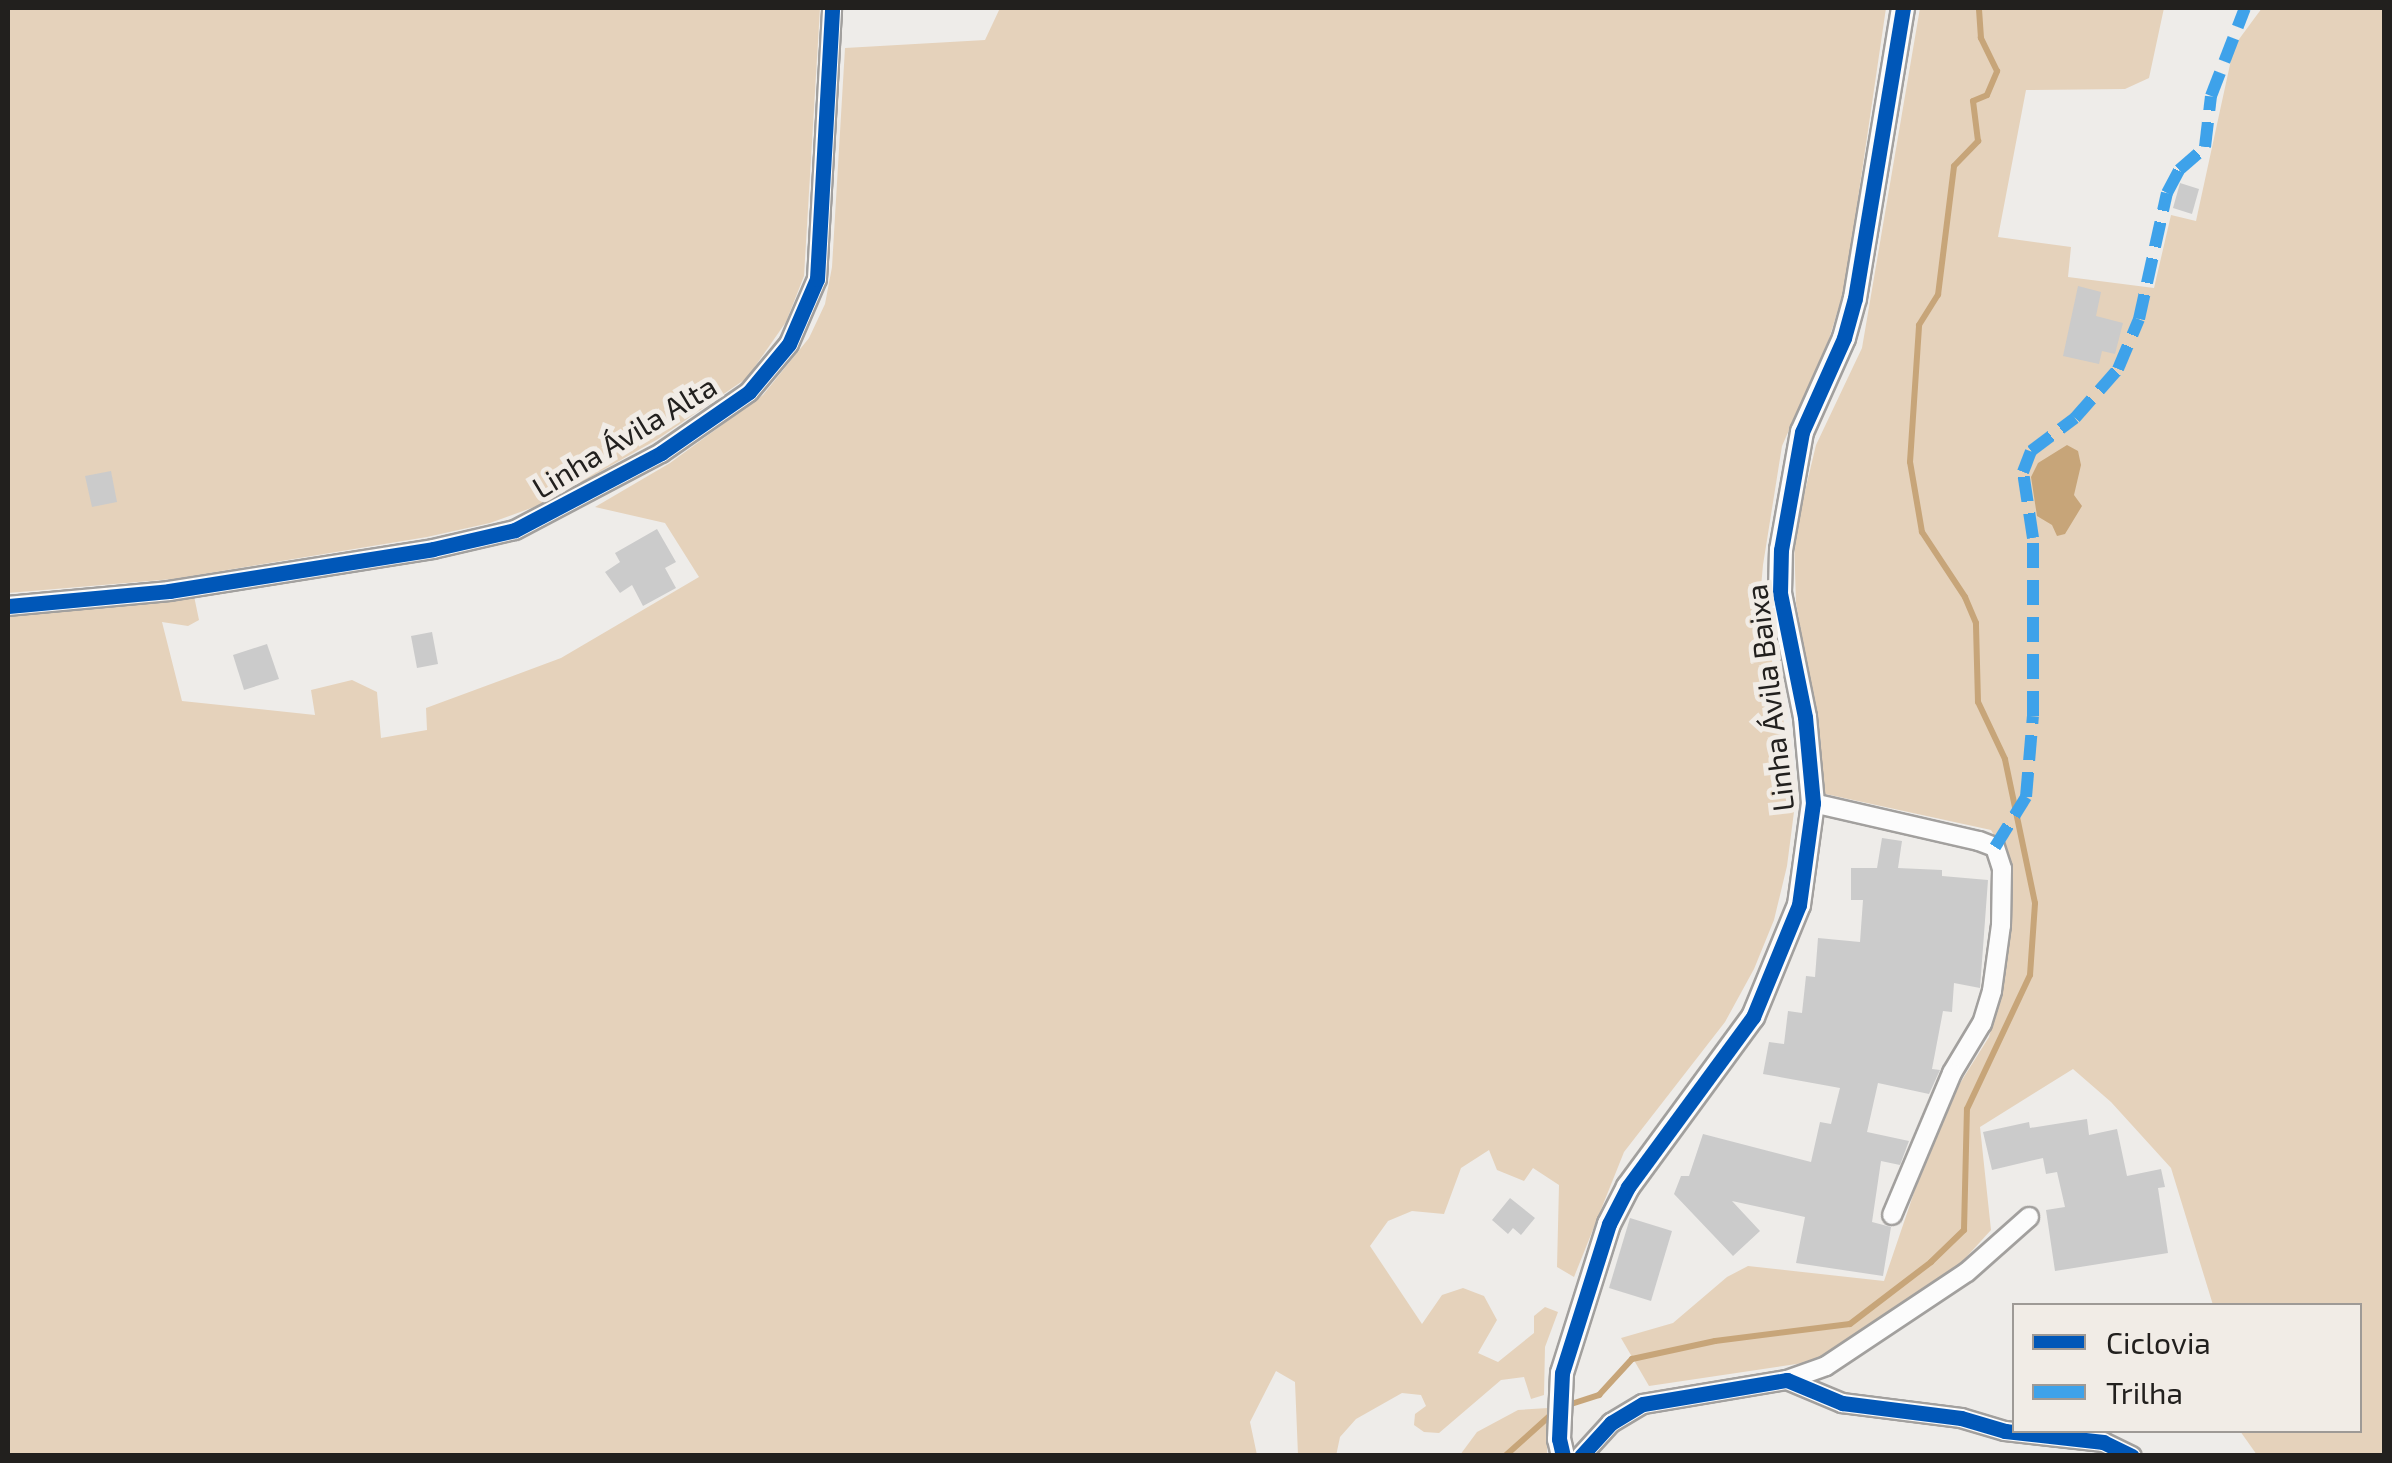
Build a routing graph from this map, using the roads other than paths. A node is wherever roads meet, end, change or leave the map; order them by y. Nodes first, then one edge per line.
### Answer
1 (832, 8) edge
2 (1903, 8) edge
3 (8, 606) edge
4 (1813, 803) junction
5 (1892, 1215) dead end
6 (2029, 1217) dead end
7 (1786, 1380) junction
8 (2012, 1432) edge
9 (2023, 1433) edge
10 (1561, 1447) edge
11 (1581, 1456) edge
12 (2132, 1456) edge

1 - 3 street, Linha Ávila Alta
2 - 4 street, Linha Ávila Baixa
4 - 5 street
4 - 10 street, Linha Ávila Baixa
6 - 7 street
7 - 8 street
7 - 11 street
9 - 12 street

